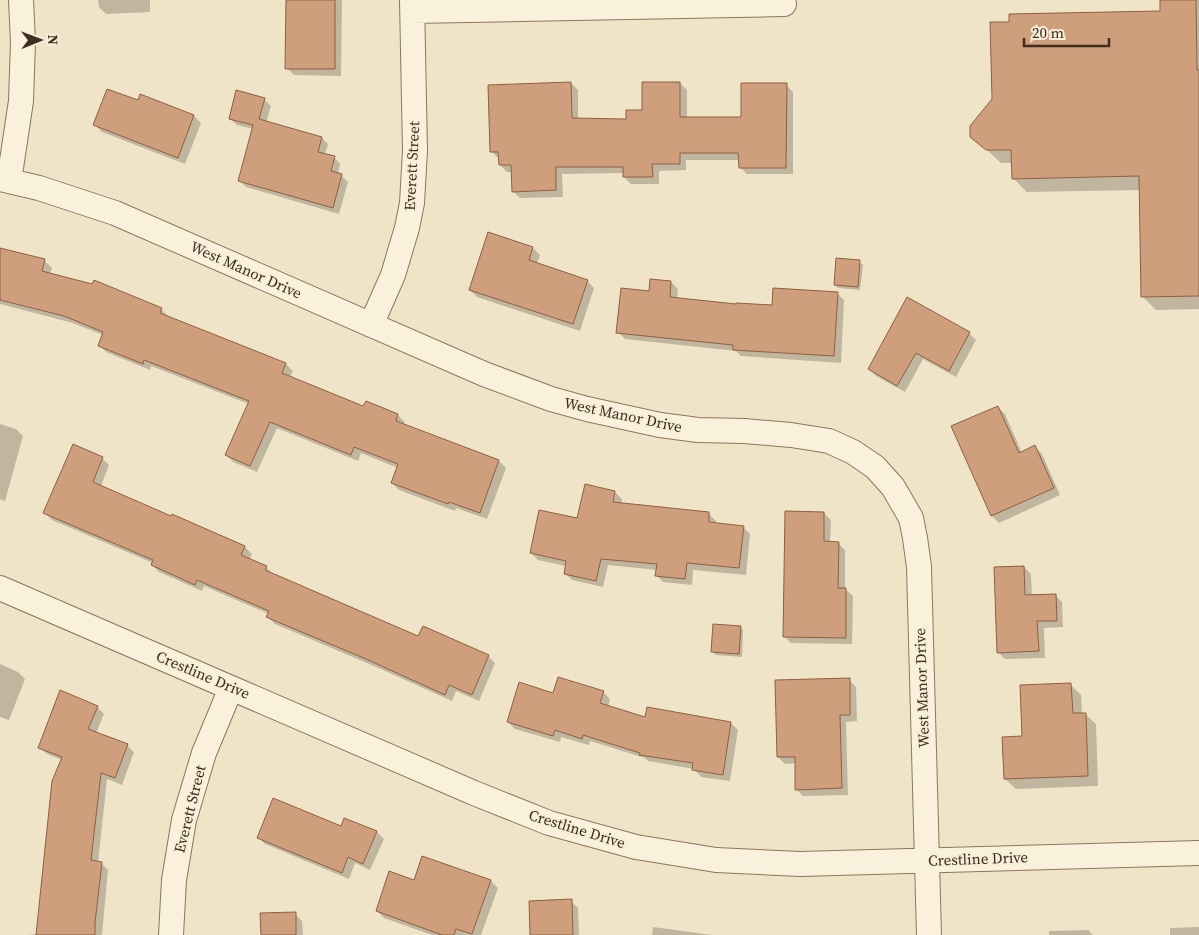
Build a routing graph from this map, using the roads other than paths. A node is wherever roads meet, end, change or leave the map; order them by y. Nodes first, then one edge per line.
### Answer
1 (20, 0) edge
2 (784, 4) dead end
3 (412, 5) edge
4 (4, 180) edge
5 (371, 325) junction
6 (0, 588) edge
7 (231, 688) junction
8 (1199, 853) edge
9 (927, 861) junction
10 (171, 935) edge
11 (929, 935) edge

1 - 4 street
2 - 3 street
3 - 5 street, Everett Street
4 - 5 street, West Manor Drive
5 - 9 street, West Manor Drive
6 - 7 street, Crestline Drive
7 - 9 street, Crestline Drive
7 - 10 street, Everett Street
8 - 9 street, Crestline Drive
9 - 11 street, West Manor Drive

